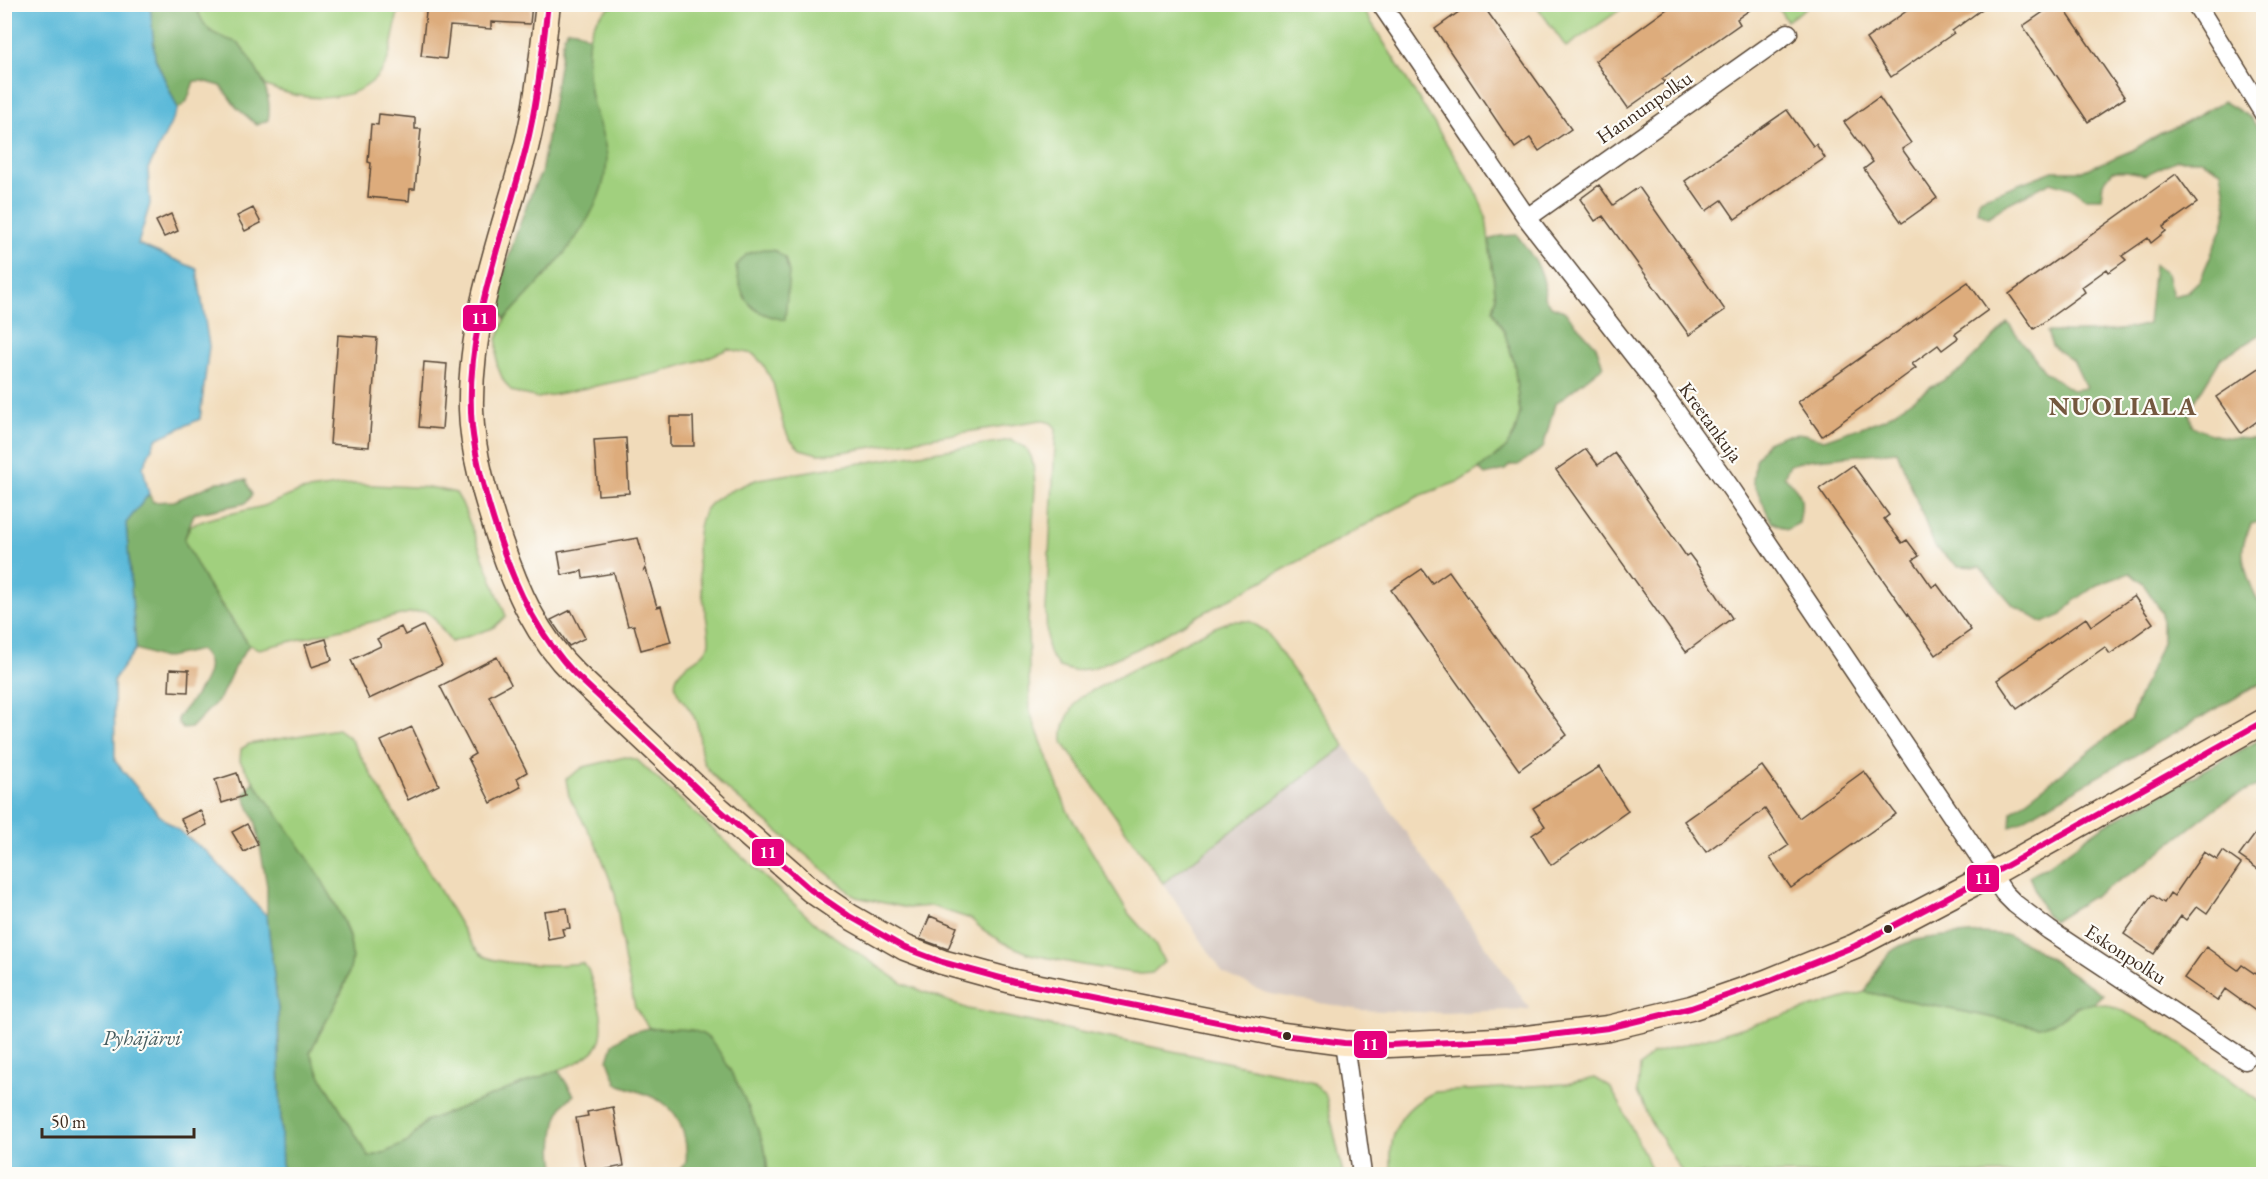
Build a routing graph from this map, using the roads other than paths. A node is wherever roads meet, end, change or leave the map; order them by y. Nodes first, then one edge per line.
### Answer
1 (548, 4) edge
2 (1381, 4) edge
3 (2196, 4) edge
4 (1788, 33) dead end
5 (2264, 114) edge
6 (1527, 218) junction
7 (2264, 721) edge
8 (1990, 874) junction
9 (1344, 1043) junction
10 (2246, 1060) dead end
11 (1362, 1174) edge

1 - 9 street
2 - 6 street, Kreetankuja
3 - 5 street
4 - 6 street, Hannunpolku
6 - 8 street, Kreetankuja
7 - 8 street
8 - 9 street
8 - 10 street, Eskonpolku
9 - 11 street

